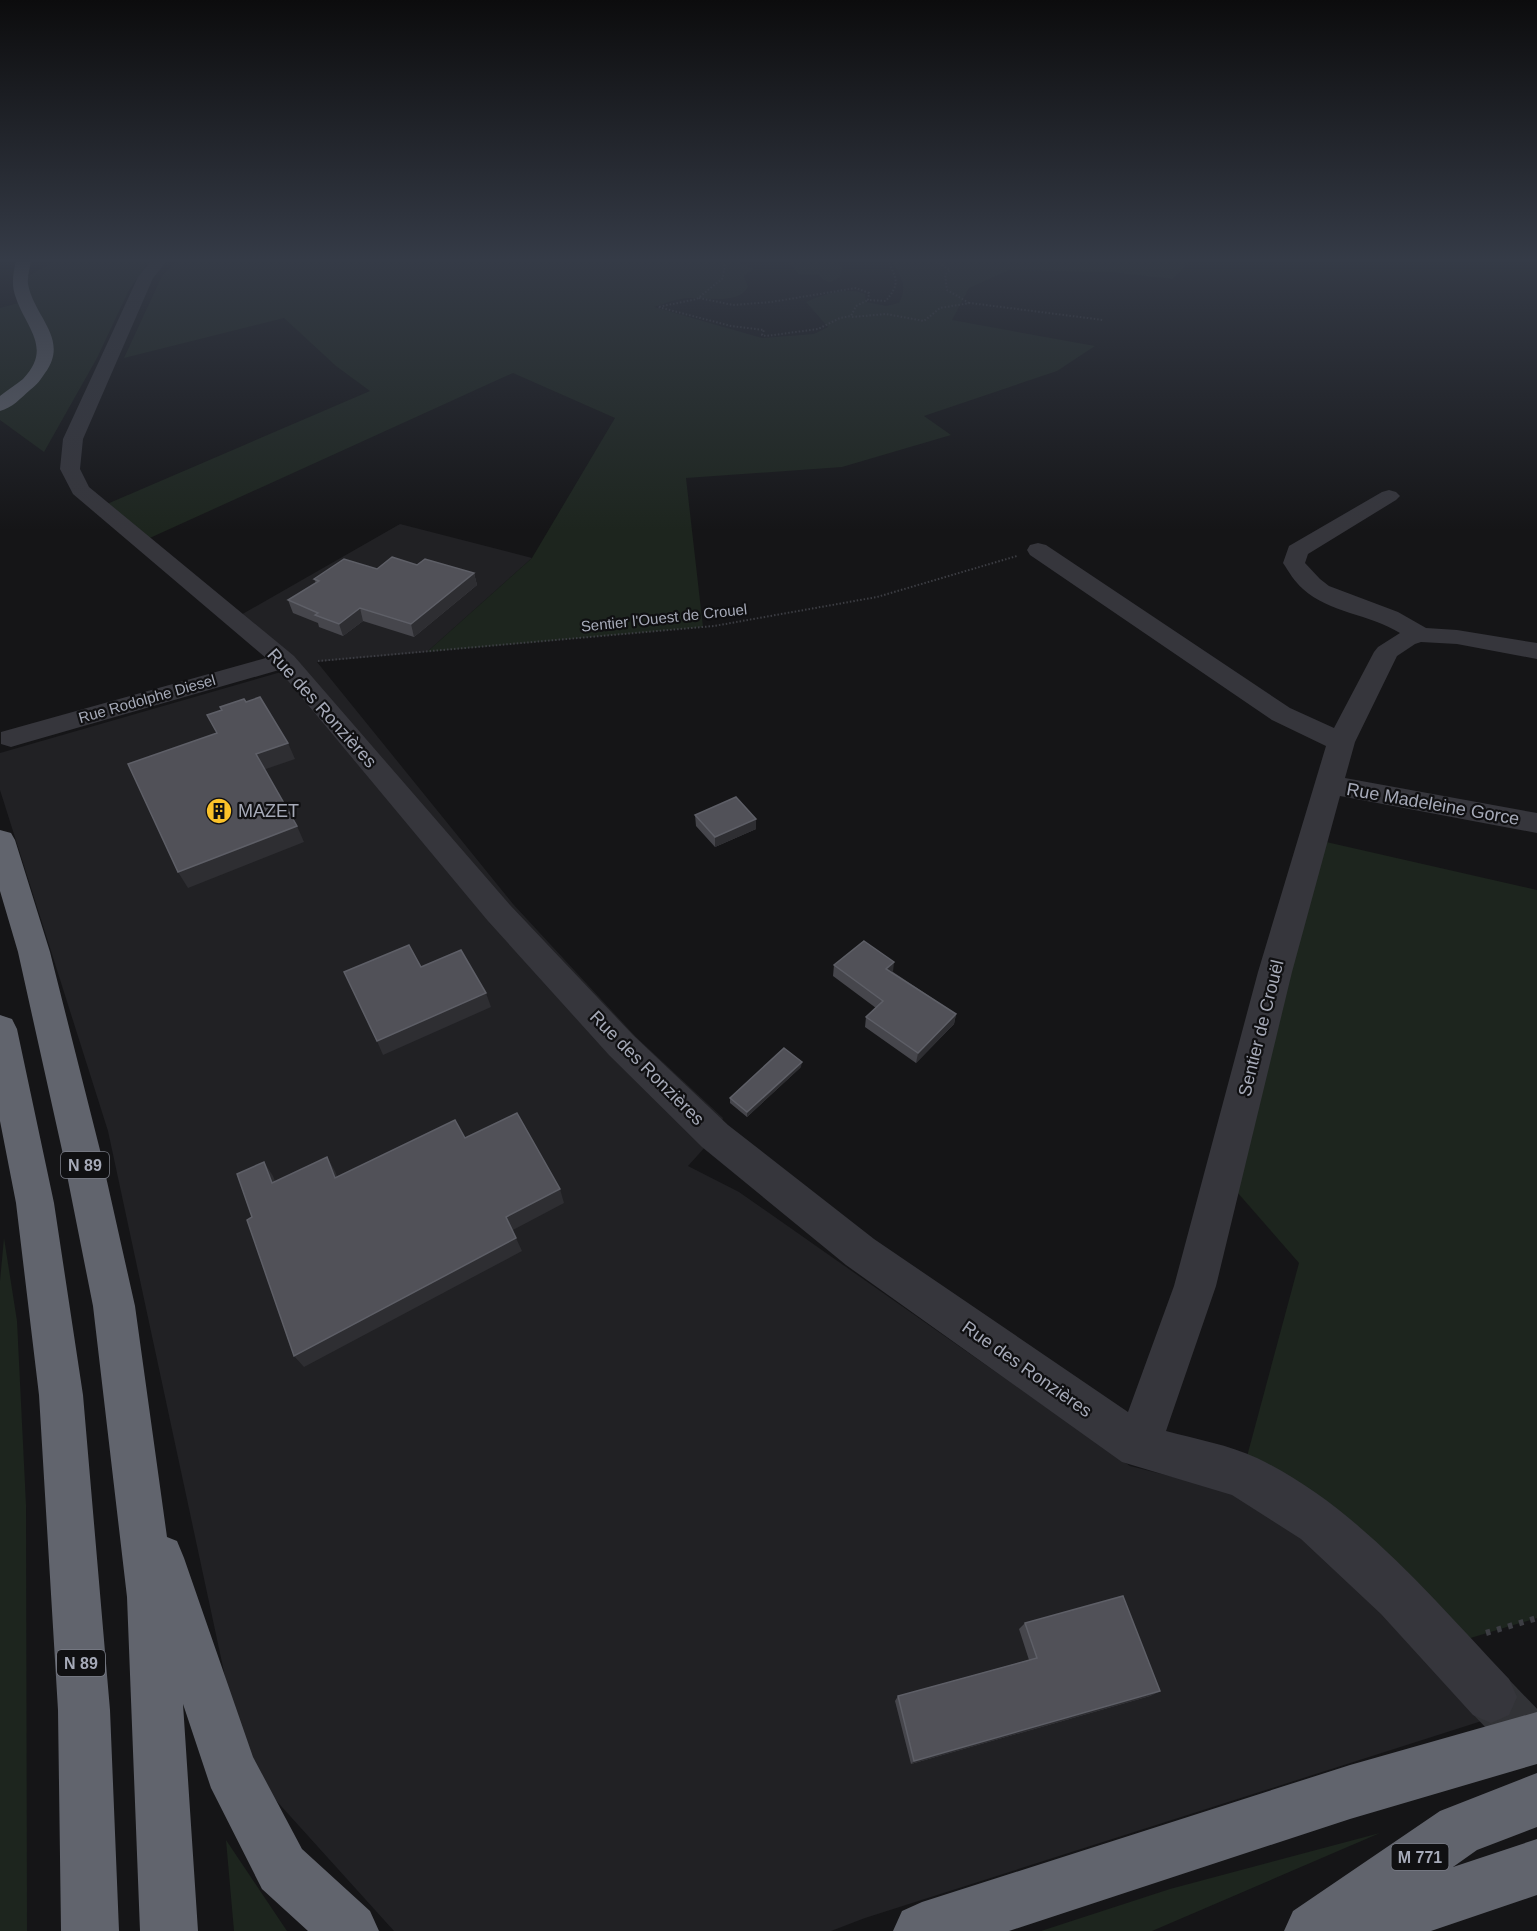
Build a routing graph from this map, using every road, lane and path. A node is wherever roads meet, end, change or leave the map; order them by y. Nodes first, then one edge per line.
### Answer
1 (46, 351) edge
2 (113, 351) edge
3 (0, 405) edge
4 (1389, 496) dead end
5 (1038, 550) joint
6 (1420, 635) junction
7 (1537, 651) edge
8 (285, 661) junction
9 (11, 738) dead end
10 (1341, 742) junction
11 (1329, 785) junction
12 (1537, 824) edge
13 (0, 840) edge
14 (0, 1029) edge
15 (1138, 1446) junction
16 (140, 1496) junction
17 (1537, 1618) edge
18 (1444, 1646) junction
19 (1491, 1697) tunnel mouth
20 (1537, 1738) edge
21 (1537, 1800) edge
22 (1537, 1867) edge
23 (90, 1931) edge
24 (169, 1931) edge
25 (350, 1931) edge
26 (922, 1931) edge
27 (1313, 1931) edge
28 (1347, 1931) edge

1 - 3 highway
2 - 8 street, Rue des Ronzières
4 - 6 street
5 - 8 path, Sentier l'Ouest de Crouel
5 - 10 street
6 - 7 street
6 - 10 street, Sentier de Crouël
8 - 9 street, Rue Rodolphe Diesel
8 - 15 street, Rue des Ronzières
10 - 11 street, Sentier de Crouël
11 - 12 street, Rue Madeleine Gorce
11 - 15 street, Sentier de Crouël
13 - 16 highway, N 89
14 - 23 highway, N 89
15 - 18 street, Rue des Ronzières
16 - 24 highway, N 89
16 - 25 highway
17 - 18 path
18 - 19 street, Rue des Ronzières
20 - 26 highway
21 - 27 highway, M 771
22 - 28 highway, M 771

